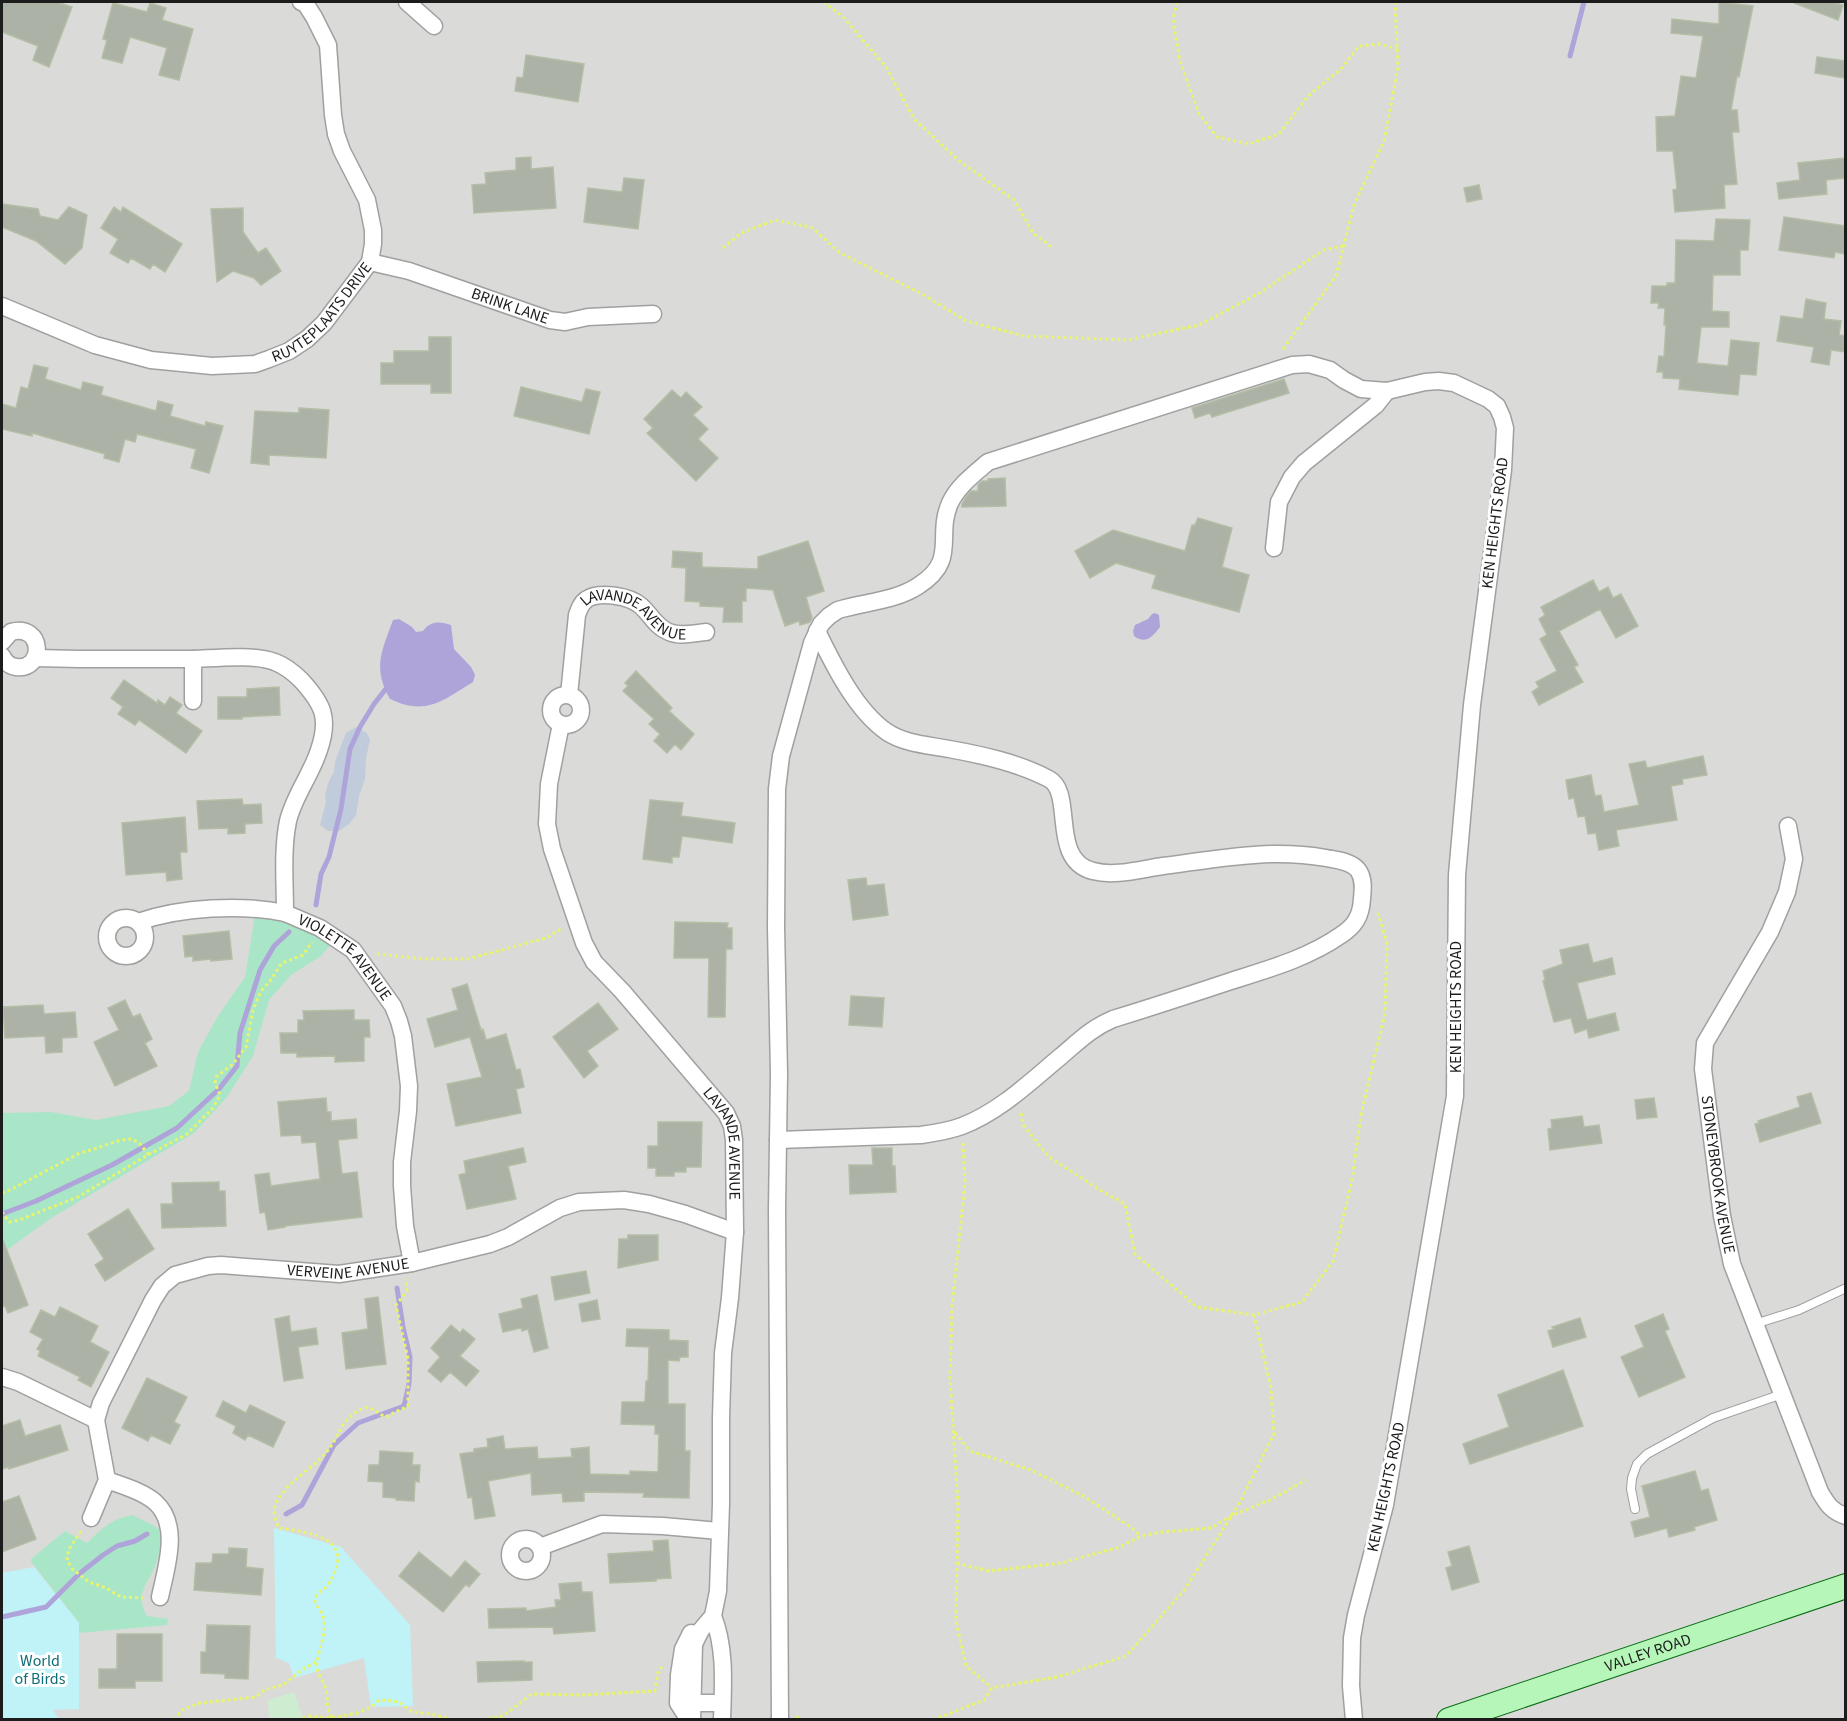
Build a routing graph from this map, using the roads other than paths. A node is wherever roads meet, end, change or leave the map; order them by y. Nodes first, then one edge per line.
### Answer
1 (304, 2) edge
2 (407, 2) edge
3 (434, 26) dead end
4 (370, 262) junction
5 (2, 306) edge
6 (652, 314) dead end
7 (1387, 392) junction
8 (1274, 548) dead end
9 (817, 631) junction
10 (706, 632) dead end
11 (2, 642) edge
12 (2, 656) edge
13 (35, 658) junction
14 (193, 658) junction
15 (193, 701) dead end
16 (1788, 826) dead end
17 (285, 913) junction
18 (138, 922) dead end
19 (778, 1140) junction
20 (735, 1232) junction
21 (412, 1263) junction
22 (1845, 1287) edge
23 (1755, 1324) junction
24 (2, 1377) edge
25 (1782, 1394) junction
26 (96, 1420) junction
27 (107, 1480) junction
28 (1635, 1509) dead end
29 (1845, 1516) edge
30 (91, 1518) road end
31 (719, 1531) junction
32 (540, 1547) dead end
33 (1845, 1586) edge
34 (160, 1597) road end
35 (713, 1616) junction
36 (722, 1711) edge
37 (691, 1714) edge
38 (780, 1719) edge
39 (1354, 1719) edge
40 (1449, 1719) edge

1 - 4 street, RUYTEPLAATS DRIVE
2 - 3 street
4 - 5 street, RUYTEPLAATS DRIVE
4 - 6 street, BRINK LANE
7 - 8 street
7 - 9 street
7 - 39 street, KEN HEIGHTS ROAD
9 - 19 street
9 - 19 street
10 - 20 street, LAVANDE AVENUE
11 - 13 street
12 - 13 street, VIOLETTE AVENUE
13 - 14 street, VIOLETTE AVENUE
14 - 15 street
14 - 17 street, VIOLETTE AVENUE
16 - 23 street, STONEYBROOK AVENUE
17 - 18 street
17 - 21 street, VIOLETTE AVENUE
19 - 38 street
20 - 21 street, VERVEINE AVENUE
20 - 31 street, LAVANDE AVENUE
21 - 26 street, VERVEINE AVENUE
22 - 23 lane
23 - 25 street, STONEYBROOK AVENUE
24 - 26 street
25 - 28 lane
25 - 29 street, STONEYBROOK AVENUE
26 - 27 street
27 - 30 street
27 - 34 street
31 - 32 street
31 - 35 street, LAVANDE AVENUE
33 - 40 street, VALLEY ROAD
35 - 36 street, LAVANDE AVENUE
35 - 37 street, LAVANDE AVENUE
35 - 37 street
36 - 37 street

